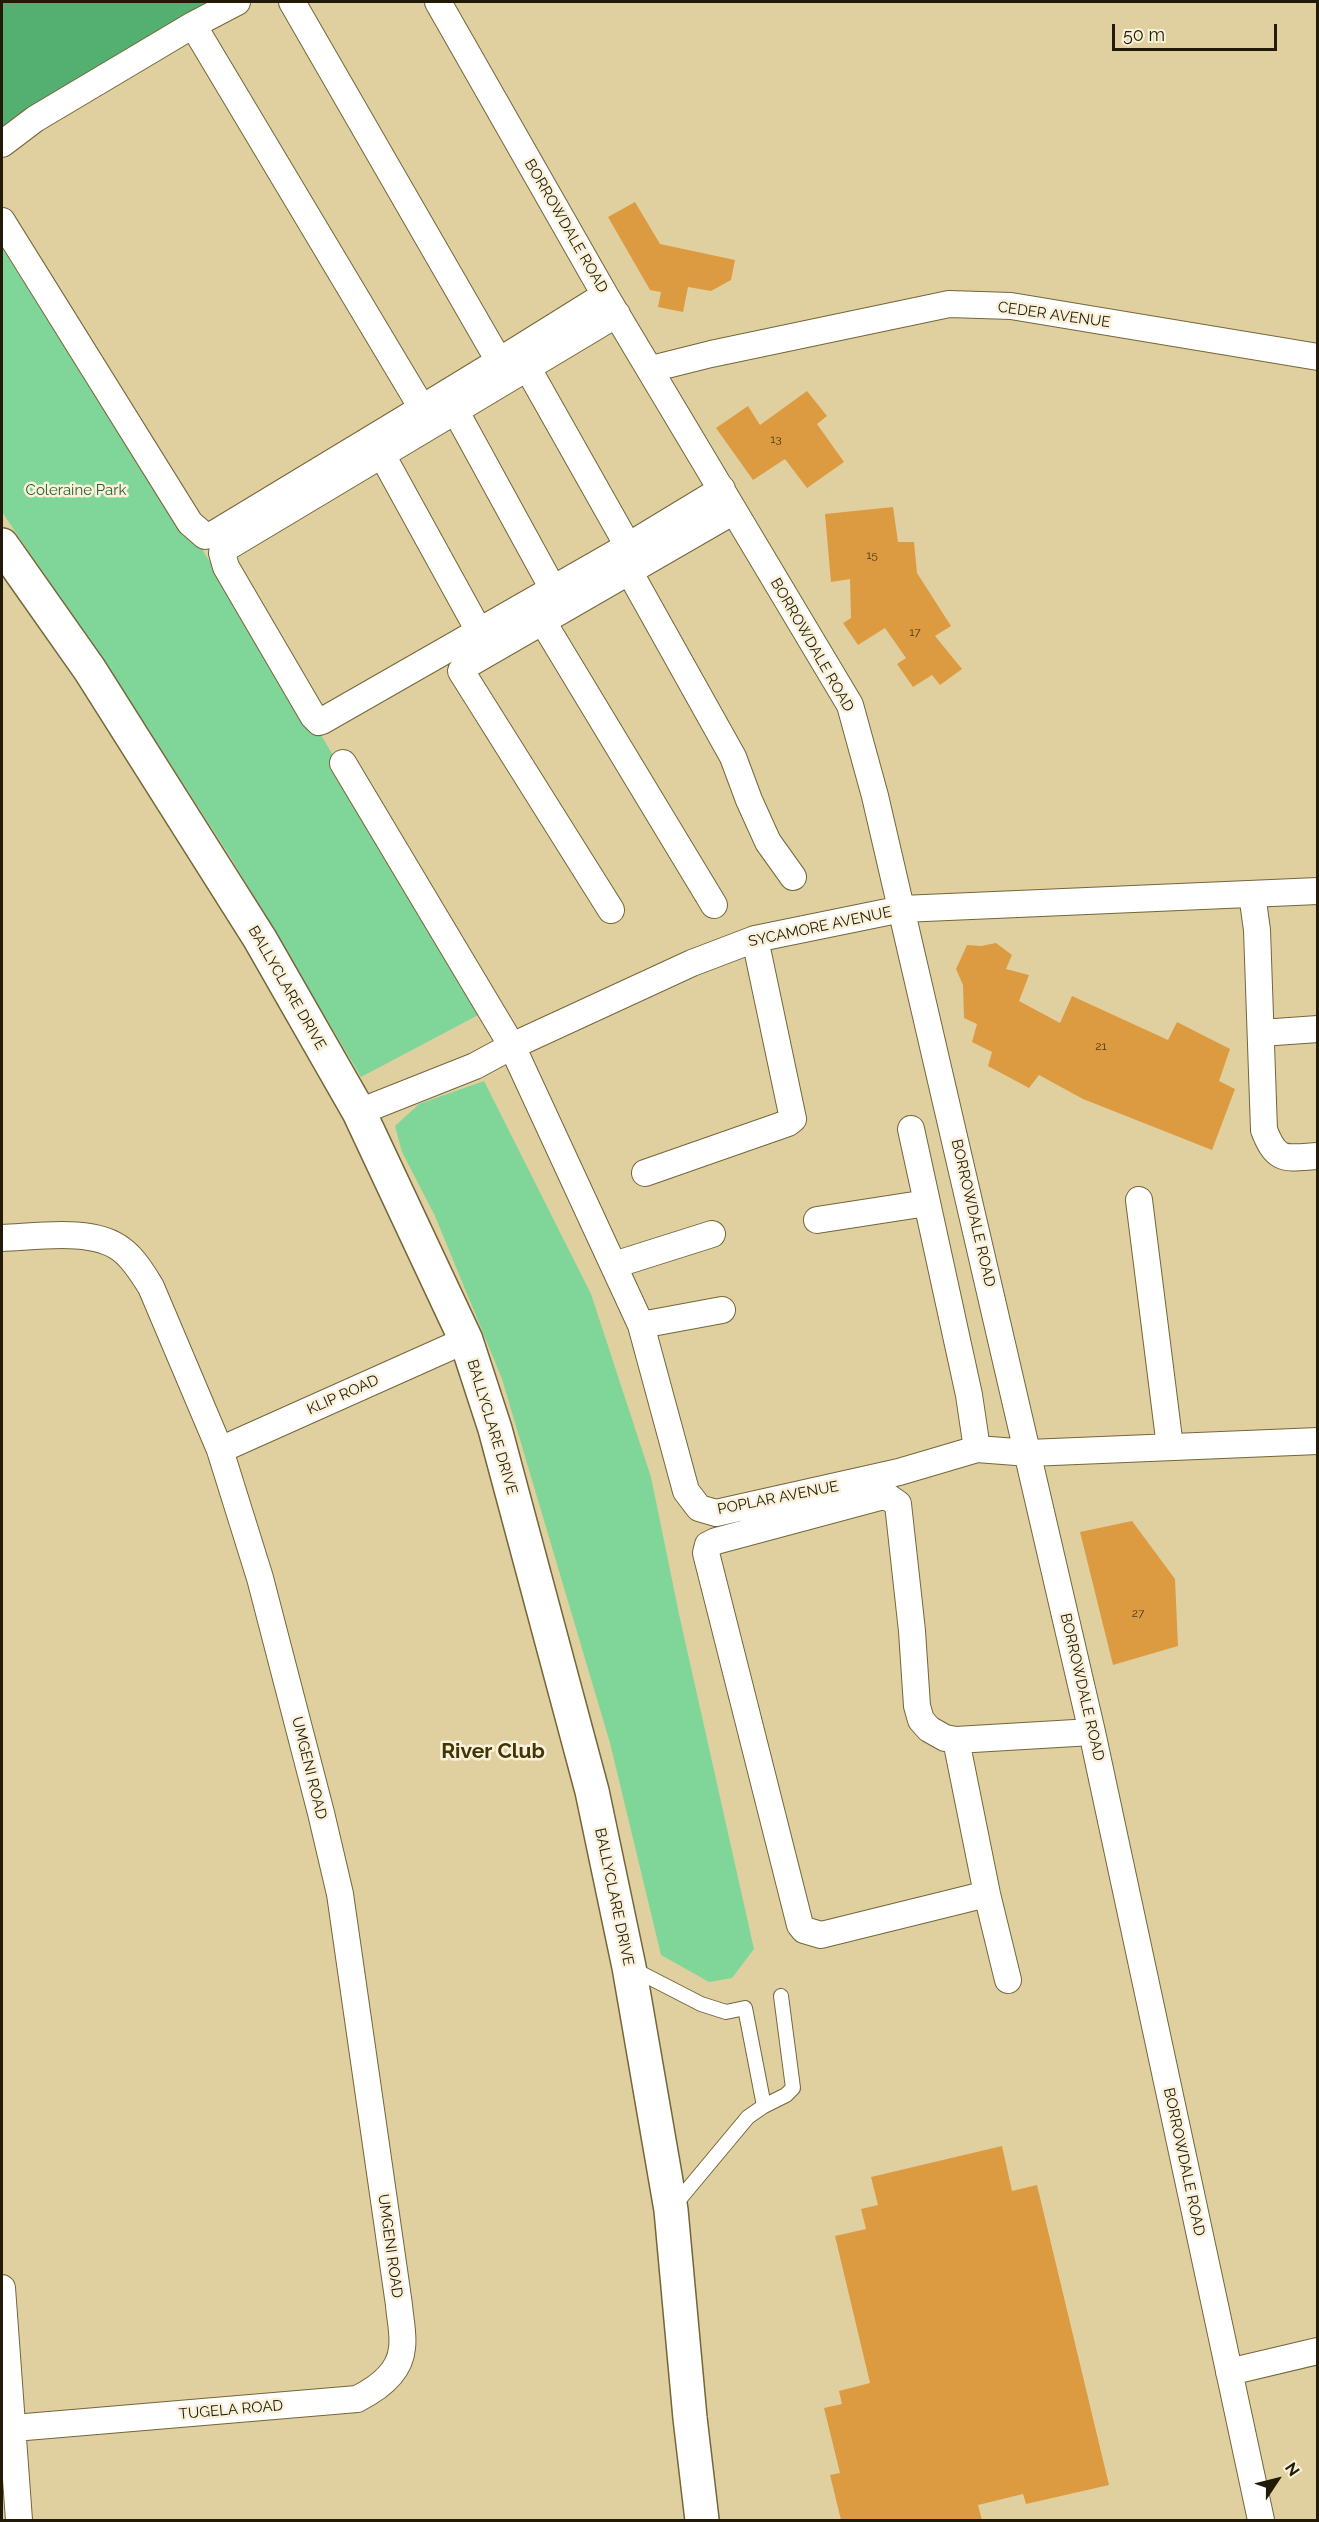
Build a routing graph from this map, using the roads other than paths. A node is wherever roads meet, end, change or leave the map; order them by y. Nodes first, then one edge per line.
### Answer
1 (237, 2) edge
2 (292, 2) edge
3 (438, 2) edge
4 (193, 25) junction
5 (2, 144) edge
6 (2, 220) edge
7 (611, 304) junction
8 (1317, 357) edge
9 (499, 361) junction
10 (527, 367) junction
11 (651, 369) junction
12 (422, 408) junction
13 (455, 410) junction
14 (381, 453) junction
15 (728, 500) junction
16 (2, 545) edge
17 (629, 559) junction
18 (553, 589) junction
19 (543, 622) junction
20 (479, 631) junction
21 (343, 763) dead end
22 (793, 877) dead end
23 (1317, 891) edge
24 (1252, 894) junction
25 (714, 904) dead end
26 (902, 909) junction
27 (611, 910) dead end
28 (755, 939) junction
29 (1317, 1029) edge
30 (1261, 1033) junction
31 (512, 1046) junction
32 (358, 1112) junction
33 (911, 1129) dead end
34 (1317, 1156) edge
35 (645, 1173) dead end
36 (1139, 1200) dead end
37 (927, 1203) junction
38 (817, 1220) dead end
39 (712, 1234) dead end
40 (2, 1238) edge
41 (614, 1265) junction
42 (722, 1310) dead end
43 (641, 1325) junction
44 (466, 1340) junction
45 (1317, 1441) edge
46 (1170, 1447) junction
47 (978, 1449) junction
48 (220, 1450) junction
49 (1029, 1453) junction
50 (1092, 1732) junction
51 (956, 1740) junction
52 (987, 1894) junction
53 (628, 1966) junction
54 (1008, 1980) dead end
55 (781, 1996) dead end
56 (764, 2106) junction
57 (671, 2210) junction
58 (2, 2288) edge
59 (400, 2315) joint
60 (1317, 2351) edge
61 (1229, 2372) junction
62 (690, 2418) junction
63 (7, 2429) edge
64 (20, 2520) edge
65 (691, 2520) edge
66 (702, 2520) edge
67 (1262, 2520) edge

1 - 4 street
2 - 9 street
3 - 7 street, BORROWDALE ROAD
4 - 5 street
4 - 12 street
6 - 12 street
7 - 9 street
7 - 10 street
7 - 11 street, BORROWDALE ROAD
8 - 11 street, CEDER AVENUE
9 - 12 street
10 - 13 street
10 - 17 street
11 - 15 street, BORROWDALE ROAD
13 - 14 street
13 - 18 street
14 - 20 street
14 - 20 street
15 - 17 street
15 - 26 street, BORROWDALE ROAD
16 - 32 street, BALLYCLARE DRIVE
17 - 18 street
17 - 19 street
17 - 22 street
18 - 20 street
19 - 25 street
19 - 27 street
21 - 31 street, POPLAR AVENUE
23 - 24 street, SYCAMORE AVENUE
24 - 26 street, SYCAMORE AVENUE
24 - 30 street
26 - 28 street, SYCAMORE AVENUE
26 - 49 street, BORROWDALE ROAD
28 - 31 street, SYCAMORE AVENUE
28 - 35 street
29 - 30 street
30 - 34 street
31 - 32 street, SYCAMORE AVENUE
31 - 41 street, POPLAR AVENUE
32 - 44 street, BALLYCLARE DRIVE
33 - 37 street
36 - 46 street
37 - 38 street
37 - 47 street
39 - 41 street
40 - 48 street, UMGENI ROAD
41 - 43 street, POPLAR AVENUE
42 - 43 street
43 - 47 street, POPLAR AVENUE
44 - 48 street, KLIP ROAD
44 - 53 street, BALLYCLARE DRIVE
45 - 46 street, POPLAR AVENUE
46 - 49 street, POPLAR AVENUE
47 - 49 street, POPLAR AVENUE
48 - 59 street, UMGENI ROAD
49 - 50 street, BORROWDALE ROAD
50 - 51 street
50 - 61 street, BORROWDALE ROAD
51 - 52 street
51 - 52 street
52 - 54 street
53 - 56 lane
53 - 57 street, BALLYCLARE DRIVE
55 - 56 lane
56 - 57 lane
57 - 62 street, BALLYCLARE DRIVE
58 - 63 street
59 - 63 street, TUGELA ROAD
60 - 61 street
61 - 67 street, BORROWDALE ROAD
62 - 65 street, BALLYCLARE DRIVE
62 - 66 street, BALLYCLARE DRIVE
63 - 64 street

